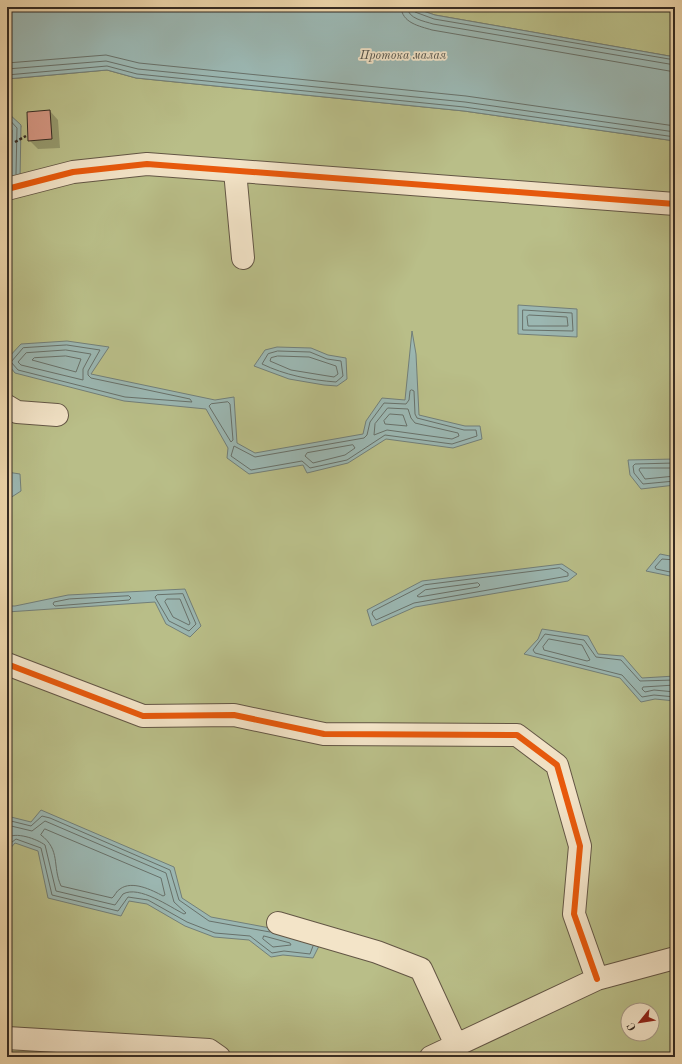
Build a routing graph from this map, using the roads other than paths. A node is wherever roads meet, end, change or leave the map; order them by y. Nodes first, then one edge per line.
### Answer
1 (235, 171) junction
2 (7, 189) edge
3 (675, 204) edge
4 (243, 258) dead end
5 (7, 406) edge
6 (57, 416) dead end
7 (7, 664) edge
8 (278, 923) dead end
9 (675, 958) edge
10 (597, 979) junction
11 (7, 1038) edge
12 (456, 1045) junction
13 (219, 1057) edge
14 (431, 1057) edge

1 - 2 street
1 - 3 street
1 - 4 street
5 - 6 street
7 - 10 street
8 - 12 street
9 - 10 street
10 - 12 street
11 - 13 street
12 - 14 street

